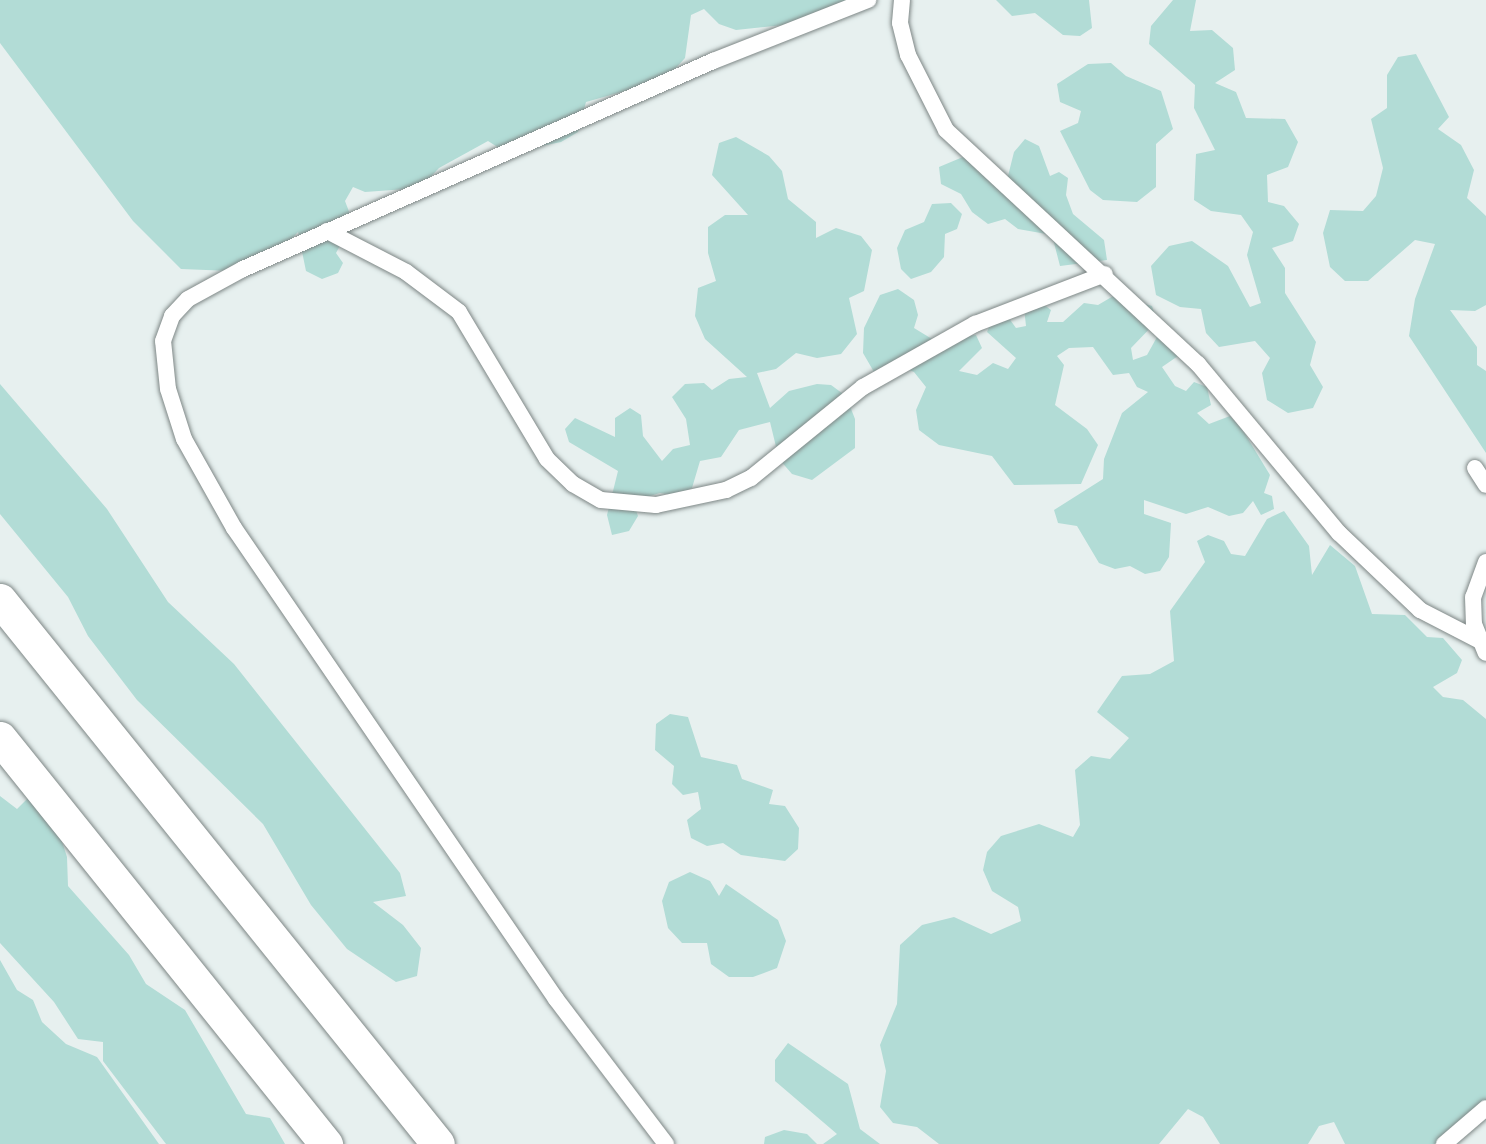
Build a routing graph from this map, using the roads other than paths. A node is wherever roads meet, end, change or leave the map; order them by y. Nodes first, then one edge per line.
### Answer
1 (868, 0) edge
2 (902, 0) edge
3 (327, 231) junction
4 (1106, 274) junction
5 (1475, 468) dead end
6 (1486, 485) edge
7 (1486, 562) edge
8 (0, 600) edge
9 (1483, 647) edge
10 (0, 738) edge
11 (1486, 1108) edge
12 (326, 1144) edge
13 (438, 1144) edge
14 (666, 1144) edge
15 (1444, 1144) edge

1 - 3 lane
2 - 4 lane
3 - 4 lane
3 - 14 lane
4 - 9 lane
5 - 6 lane
7 - 9 lane
8 - 13 highway
10 - 12 highway
11 - 15 lane

